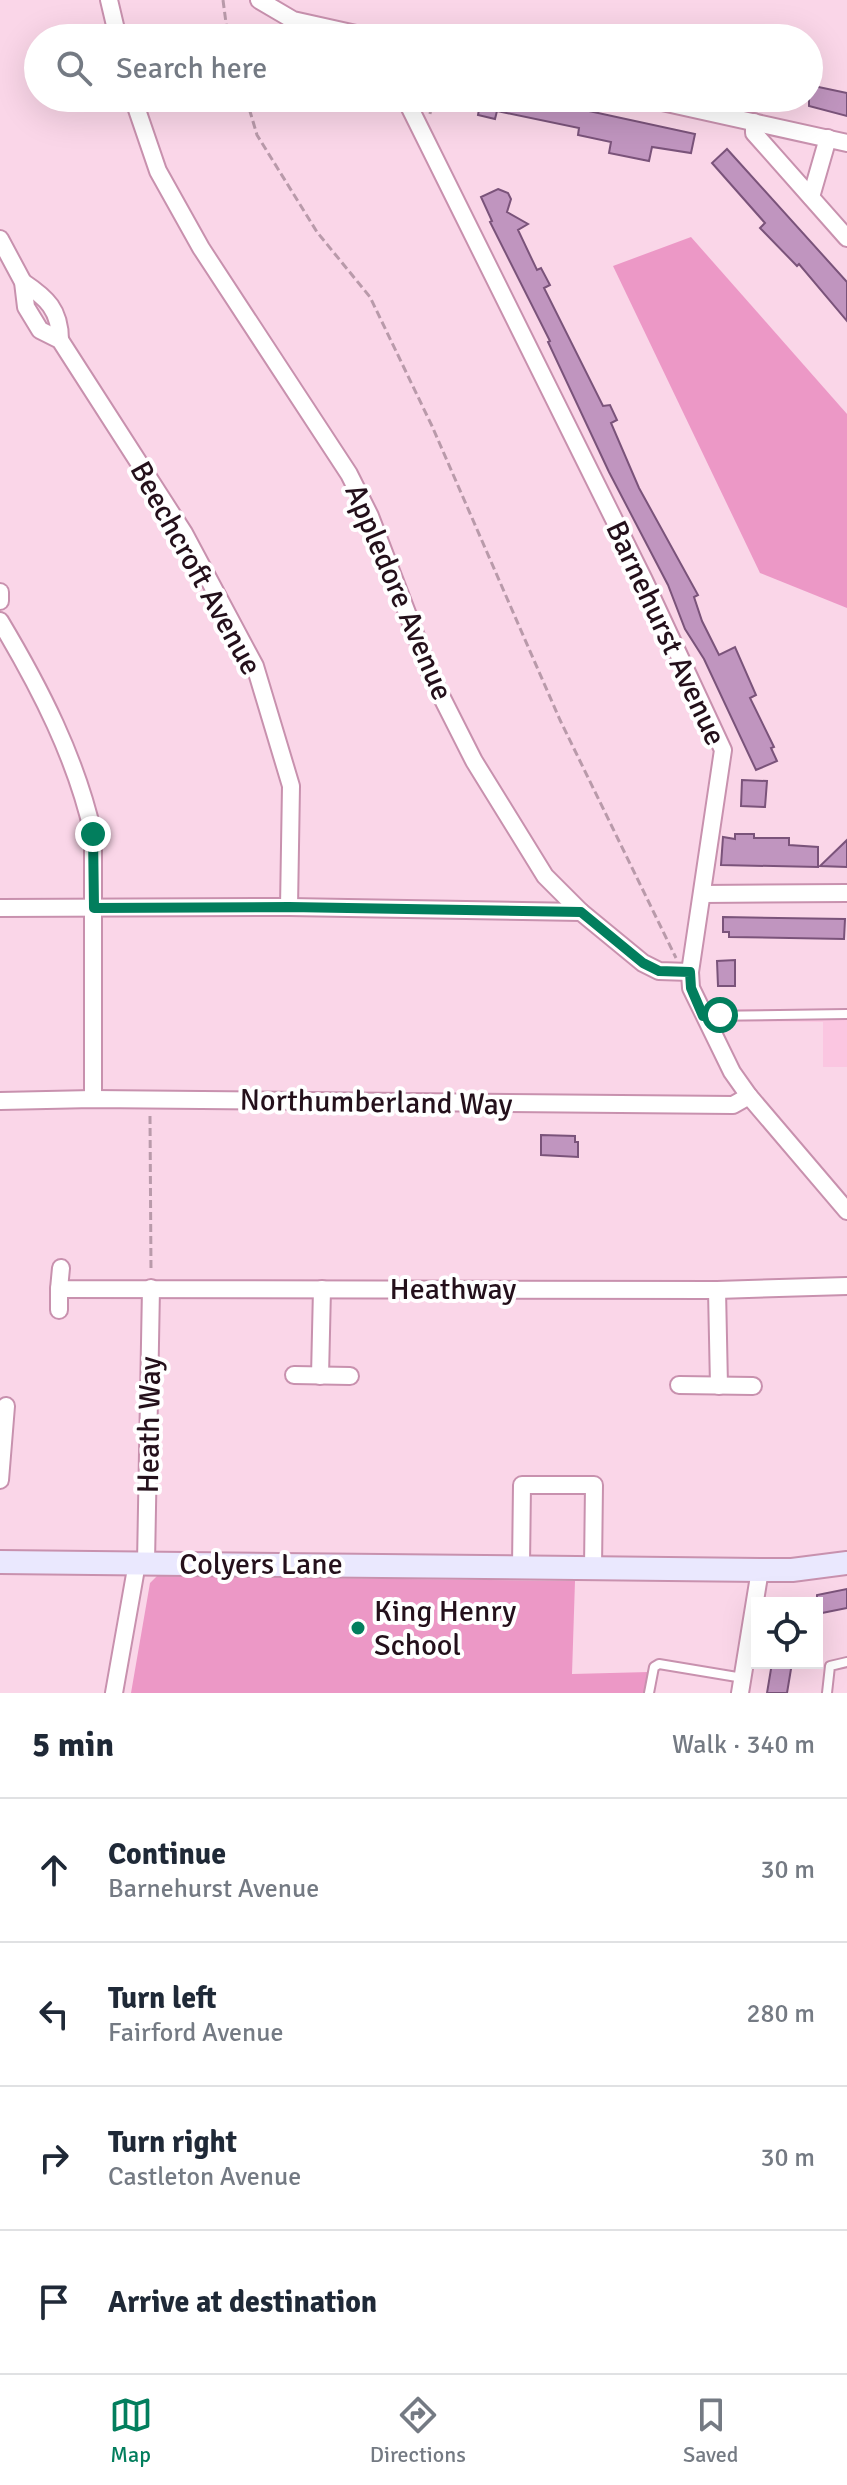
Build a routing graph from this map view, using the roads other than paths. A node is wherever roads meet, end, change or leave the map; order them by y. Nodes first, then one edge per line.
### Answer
1 (109, 0) edge
2 (259, 0) edge
3 (115, 24) edge
4 (311, 24) edge
5 (138, 112) edge
6 (412, 112) edge
7 (708, 112) edge
8 (754, 122) junction
9 (828, 138) junction
10 (847, 143) edge
11 (811, 197) junction
12 (847, 238) edge
13 (0, 239) edge
14 (0, 592) edge
15 (0, 601) edge
16 (0, 621) edge
17 (847, 893) edge
18 (703, 894) junction
19 (289, 907) junction
20 (0, 908) edge
21 (94, 908) junction
22 (581, 912) junction
23 (687, 972) junction
24 (847, 1014) edge
25 (703, 1016) junction
26 (749, 1096) junction
27 (93, 1099) junction
28 (0, 1101) edge
29 (847, 1211) edge
30 (61, 1268) dead end
31 (847, 1286) edge
32 (151, 1288) junction
33 (59, 1289) junction
34 (322, 1289) junction
35 (717, 1290) junction
36 (59, 1310) dead end
37 (294, 1375) dead end
38 (320, 1376) junction
39 (350, 1376) dead end
40 (679, 1385) dead end
41 (719, 1386) junction
42 (753, 1386) dead end
43 (6, 1406) dead end
44 (0, 1480) edge
45 (0, 1562) edge
46 (141, 1563) junction
47 (847, 1563) edge
48 (521, 1566) junction
49 (593, 1568) junction
50 (760, 1570) junction
51 (847, 1662) edge
52 (741, 1686) edge
53 (114, 1693) edge
54 (649, 1693) edge
55 (827, 1693) edge

1 - 3 street
2 - 4 street
5 - 22 street, Appledore Avenue
6 - 18 street, Barnehurst Avenue
7 - 8 street
8 - 9 street
8 - 11 street
9 - 10 street
9 - 11 street
11 - 12 street
13 - 19 street, Beechcroft Avenue
14 - 15 street
16 - 21 street
17 - 18 street
18 - 23 street, Barnehurst Avenue
19 - 21 street
19 - 22 street
20 - 21 street
21 - 27 street
22 - 23 street, Appledore Avenue
23 - 25 street, Barnehurst Avenue
24 - 25 lane
25 - 26 street, Barnehurst Avenue
26 - 27 street, Northumberland Way
26 - 29 street, Barnehurst Avenue
27 - 28 street, Northumberland Way
30 - 33 street
31 - 35 street, Heathway
32 - 33 street, Heathway
32 - 34 street, Heathway
32 - 46 street, Heath Way
33 - 36 street
34 - 35 street, Heathway
34 - 38 street
35 - 41 street
37 - 38 street
38 - 39 street
40 - 41 street
41 - 42 street
43 - 44 street
45 - 46 street, Colyers Lane
46 - 48 street, Colyers Lane
46 - 53 street, Heath Way
47 - 50 street, Colyers Lane
48 - 49 street, Colyers Lane
48 - 49 street
49 - 50 street, Colyers Lane
50 - 52 street
51 - 55 lane
52 - 54 lane

